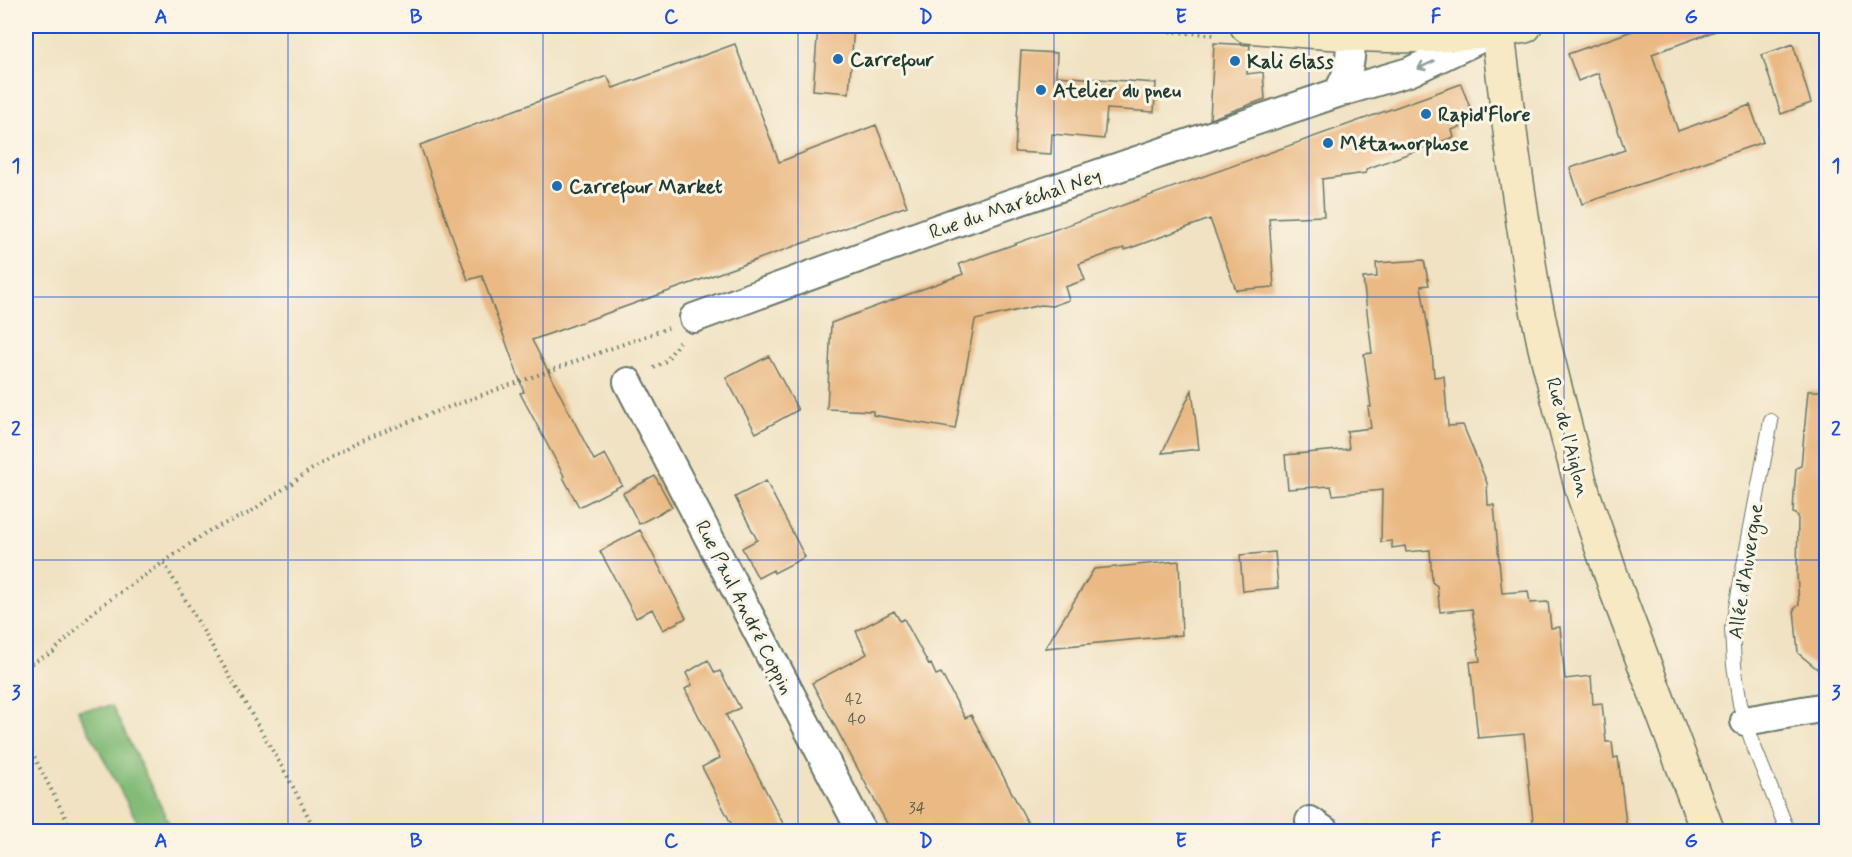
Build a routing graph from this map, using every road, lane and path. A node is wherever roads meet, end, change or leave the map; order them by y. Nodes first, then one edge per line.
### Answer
1 (1098, 26) edge
2 (1507, 27) edge
3 (1237, 31) edge
4 (1351, 35) junction
5 (1337, 93) junction
6 (694, 318) junction
7 (628, 382) joint
8 (1771, 421) dead end
9 (164, 562) junction
10 (26, 666) edge
11 (1827, 706) edge
12 (1745, 721) junction
13 (26, 741) edge
14 (73, 831) edge
15 (316, 831) edge
16 (862, 831) edge
17 (1708, 831) edge
18 (1788, 831) edge

1 - 3 path
2 - 4 main road
2 -> 5 street, Rue du Maréchal Ney
2 - 17 main road, Rue de l'Aiglon
3 - 4 main road
4 - 5 street
5 - 6 street, Rue du Maréchal Ney
6 - 7 path
6 - 9 path
7 - 16 street, Rue Paul André Coppin
8 - 12 lane, Allée d'Auvergne
9 - 10 path
9 - 15 path
11 - 12 street
12 - 18 lane, Allée d'Auvergne
13 - 14 path

